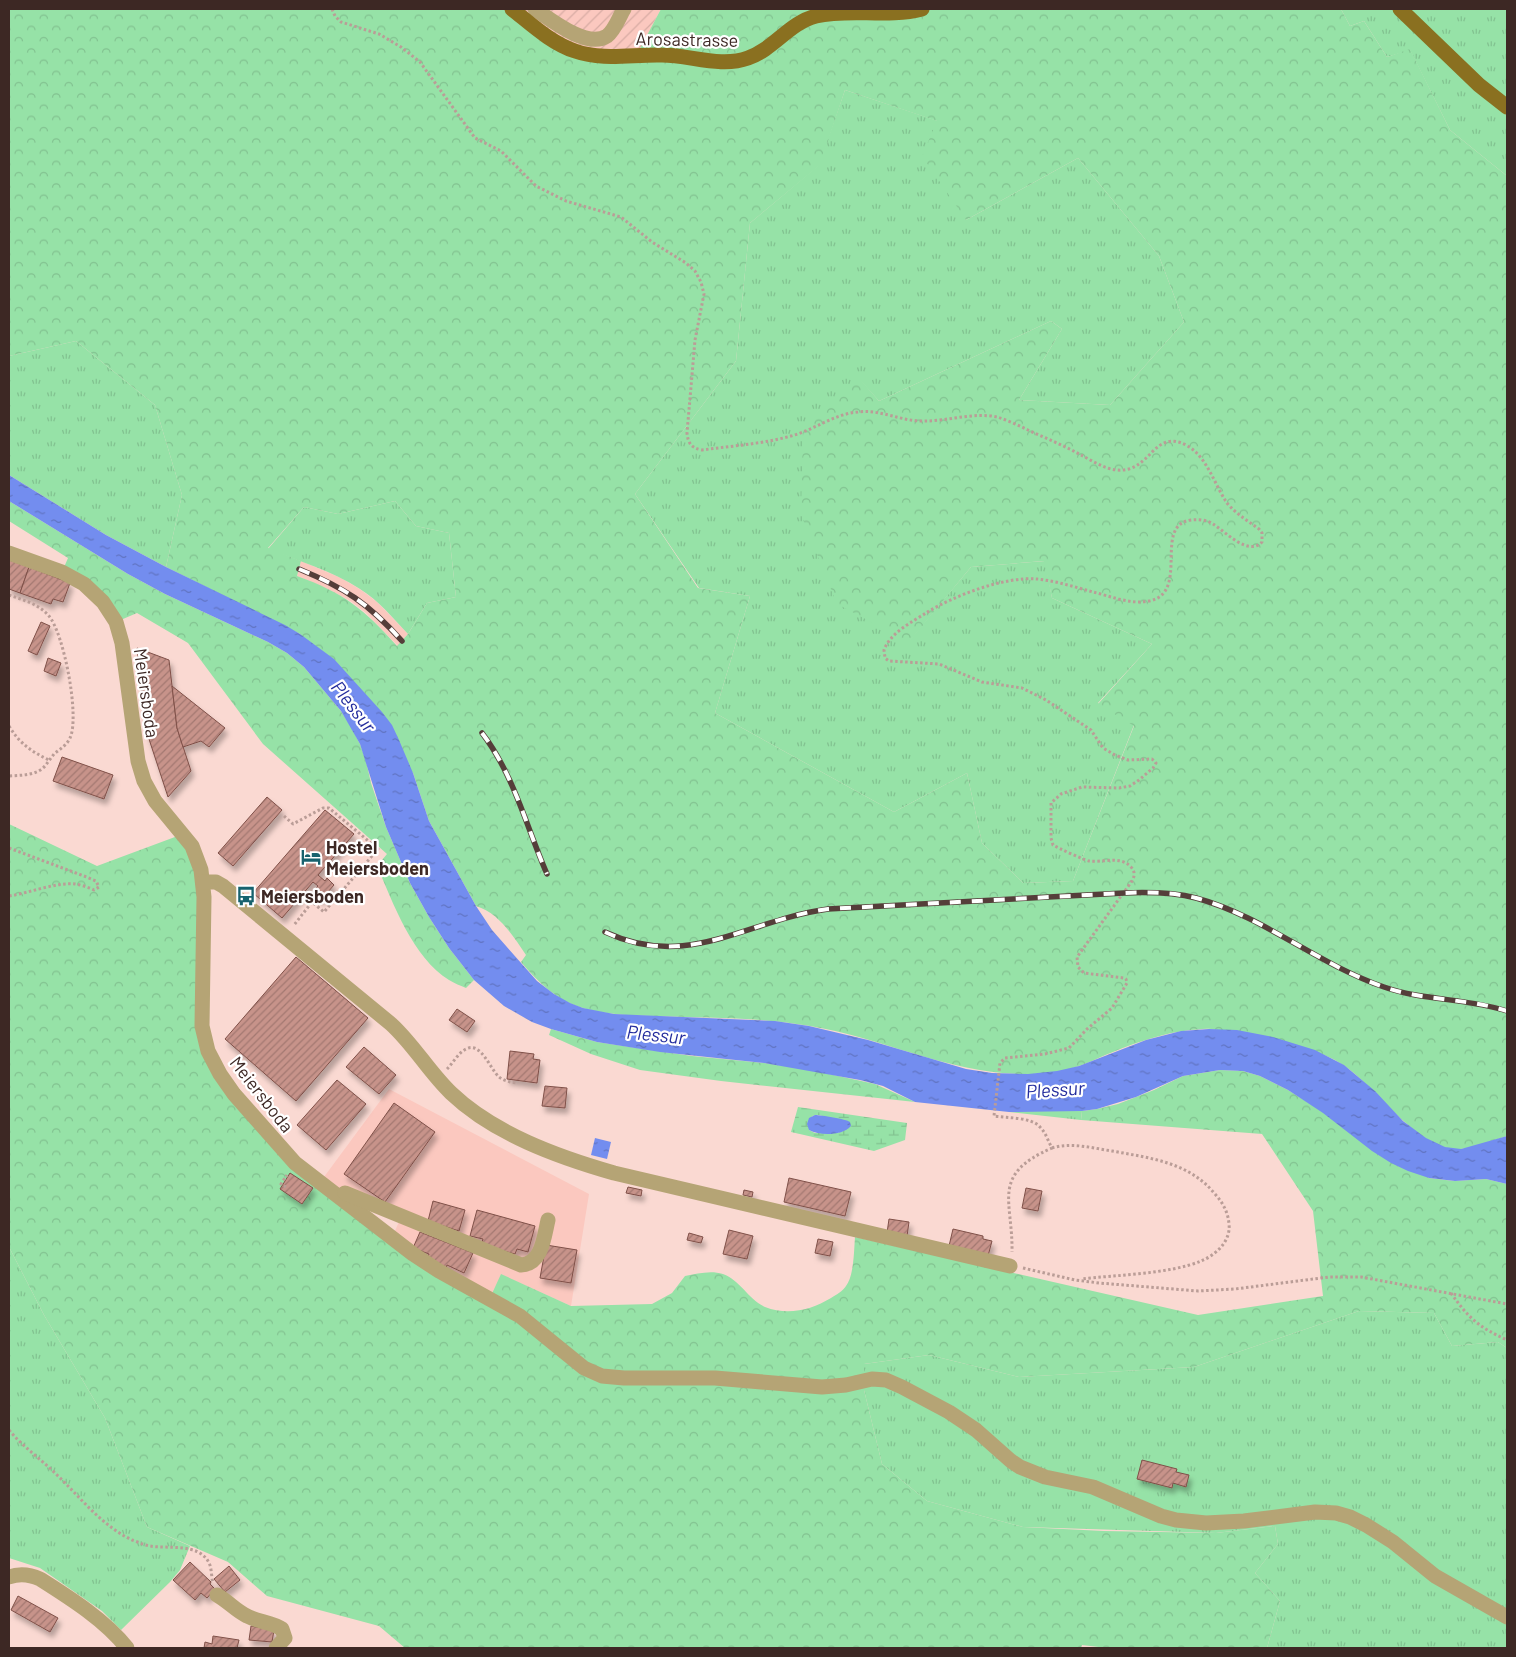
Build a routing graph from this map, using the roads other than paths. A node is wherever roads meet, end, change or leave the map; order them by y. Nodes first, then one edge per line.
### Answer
1 (512, 9) edge
2 (535, 9) edge
3 (624, 9) edge
4 (922, 9) edge
5 (1400, 9) edge
6 (1507, 107) edge
7 (9, 553) edge
8 (203, 882) junction
9 (317, 1179) junction
10 (548, 1220) dead end
11 (1010, 1266) road end
12 (9, 1578) edge
13 (217, 1595) road end
14 (1507, 1617) edge
15 (127, 1648) edge
16 (276, 1648) edge

1 - 4 main road, Arosastrasse
2 - 3 street
5 - 6 main road
7 - 8 street, Meiersboda
8 - 9 street, Meiersboda
8 - 11 street
9 - 10 street
9 - 14 street
12 - 15 street
13 - 16 street

